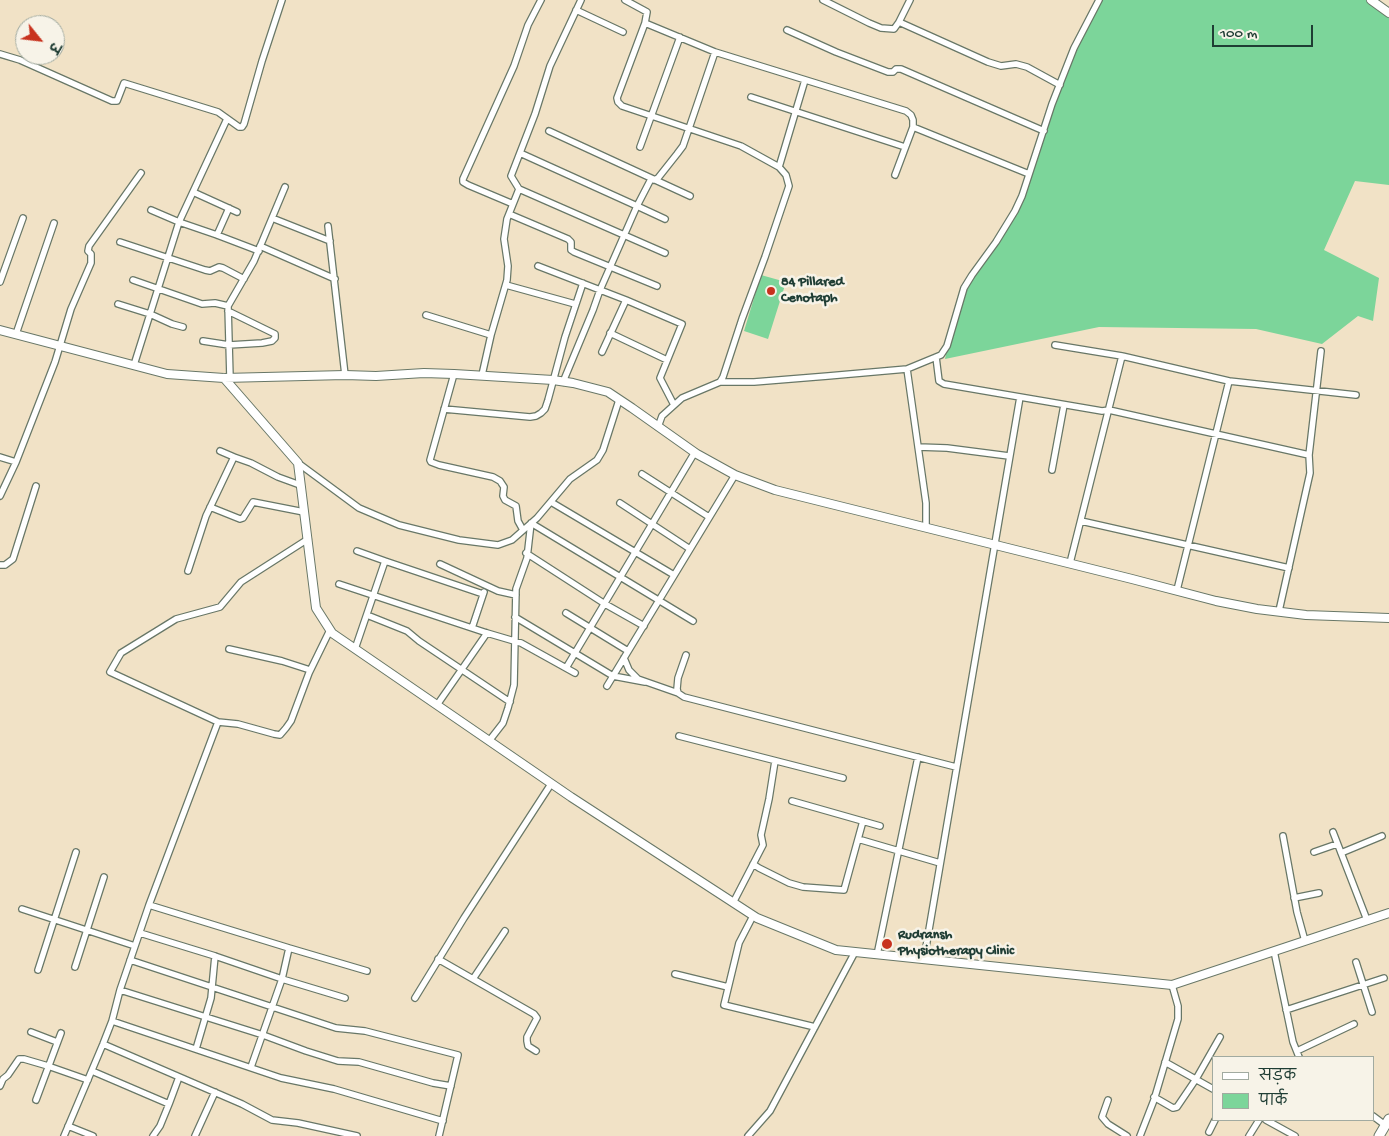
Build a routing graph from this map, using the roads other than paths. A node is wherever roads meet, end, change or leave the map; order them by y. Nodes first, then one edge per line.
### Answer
1 (282, 0) edge
2 (541, 0) edge
3 (581, 0) edge
4 (624, 0) edge
5 (823, 0) edge
6 (910, 0) edge
7 (1098, 0) edge
8 (1371, 0) edge
9 (576, 10) junction
10 (1389, 13) edge
11 (899, 22) junction
12 (645, 23) junction
13 (787, 30) dead end
14 (623, 32) dead end
15 (680, 37) junction
16 (715, 52) junction
17 (1, 57) edge
18 (805, 80) junction
19 (1060, 85) junction
20 (751, 97) dead end
21 (796, 112) junction
22 (652, 115) junction
23 (228, 119) junction
24 (913, 127) junction
25 (688, 128) junction
26 (549, 131) dead end
27 (1044, 131) junction
28 (640, 147) dead end
29 (906, 147) junction
30 (520, 153) junction
31 (778, 167) junction
32 (141, 173) dead end
33 (1030, 174) junction
34 (895, 175) dead end
35 (652, 179) junction
36 (285, 187) dead end
37 (519, 189) junction
38 (192, 192) junction
39 (690, 196) dead end
40 (513, 204) junction
41 (637, 206) junction
42 (229, 208) junction
43 (151, 210) dead end
44 (238, 212) dead end
45 (509, 214) junction
46 (23, 218) dead end
47 (272, 218) junction
48 (665, 219) dead end
49 (179, 222) junction
50 (54, 223) dead end
51 (328, 226) dead end
52 (217, 235) junction
53 (625, 236) junction
54 (330, 241) junction
55 (120, 242) dead end
56 (259, 249) junction
57 (665, 253) dead end
58 (168, 258) junction
59 (538, 266) dead end
60 (611, 267) junction
61 (244, 279) junction
62 (335, 279) junction
63 (133, 280) dead end
64 (0, 282) edge
65 (583, 283) junction
66 (506, 285) junction
67 (657, 286) dead end
68 (158, 289) junction
69 (600, 290) junction
70 (626, 300) junction
71 (118, 304) dead end
72 (575, 304) junction
73 (228, 309) junction
74 (150, 314) junction
75 (426, 315) dead end
76 (183, 327) dead end
77 (0, 330) edge
78 (610, 333) junction
79 (16, 334) junction
80 (491, 335) junction
81 (203, 341) dead end
82 (59, 345) junction
83 (229, 345) junction
84 (1055, 345) dead end
85 (1321, 351) dead end
86 (602, 352) dead end
87 (1122, 356) junction
88 (936, 357) junction
89 (667, 360) junction
90 (134, 365) junction
91 (907, 369) junction
92 (454, 374) junction
93 (345, 375) junction
94 (482, 375) junction
95 (227, 378) junction
96 (553, 380) junction
97 (1229, 381) junction
98 (563, 382) junction
99 (720, 382) junction
100 (1317, 390) junction
101 (1356, 395) dead end
102 (1020, 397) junction
103 (619, 400) junction
104 (1064, 404) junction
105 (674, 405) junction
106 (444, 408) junction
107 (1109, 410) junction
108 (658, 427) junction
109 (1216, 435) junction
110 (918, 447) junction
111 (220, 451) dead end
112 (695, 452) junction
113 (1309, 455) junction
114 (1009, 456) junction
115 (0, 457) edge
116 (234, 457) junction
117 (16, 462) junction
118 (298, 463) junction
119 (1052, 470) dead end
120 (642, 474) dead end
121 (735, 475) junction
122 (300, 484) junction
123 (36, 486) dead end
124 (672, 492) junction
125 (0, 494) edge
126 (551, 502) junction
127 (620, 504) dead end
128 (210, 507) junction
129 (304, 512) junction
130 (709, 517) junction
131 (1081, 521) junction
132 (531, 523) junction
133 (652, 524) junction
134 (926, 527) junction
135 (523, 530) junction
136 (308, 539) junction
137 (994, 544) junction
138 (1188, 545) junction
139 (690, 549) junction
140 (357, 551) dead end
141 (526, 553) junction
142 (635, 553) junction
143 (385, 561) junction
144 (1070, 563) junction
145 (440, 564) dead end
146 (0, 565) edge
147 (1289, 568) junction
148 (188, 571) dead end
149 (674, 575) junction
150 (620, 578) junction
151 (339, 584) dead end
152 (486, 585) junction
153 (1177, 590) junction
154 (484, 594) junction
155 (516, 595) junction
156 (373, 596) junction
157 (659, 601) junction
158 (605, 604) junction
159 (1279, 612) junction
160 (566, 614) dead end
161 (367, 615) junction
162 (515, 618) junction
163 (1389, 618) edge
164 (693, 620) dead end
165 (644, 626) junction
166 (472, 628) junction
167 (591, 628) junction
168 (330, 630) junction
169 (486, 633) junction
170 (514, 640) junction
171 (229, 649) dead end
172 (355, 649) junction
173 (628, 651) junction
174 (575, 654) junction
175 (686, 655) dead end
176 (624, 658) junction
177 (461, 668) junction
178 (566, 668) junction
179 (310, 670) junction
180 (575, 673) dead end
181 (613, 676) junction
182 (645, 682) junction
183 (607, 686) dead end
184 (678, 694) junction
185 (510, 702) junction
186 (437, 705) junction
187 (218, 722) junction
188 (679, 736) dead end
189 (489, 741) junction
190 (918, 757) junction
191 (776, 761) junction
192 (956, 767) junction
193 (842, 778) dead end
194 (552, 784) junction
195 (792, 801) dead end
196 (863, 821) junction
197 (880, 826) dead end
198 (1333, 832) dead end
199 (1283, 836) dead end
200 (1382, 836) dead end
201 (858, 838) junction
202 (1338, 844) junction
203 (899, 851) junction
204 (76, 852) dead end
205 (1314, 852) dead end
206 (1341, 853) junction
207 (940, 863) junction
208 (753, 864) junction
209 (104, 877) dead end
210 (1319, 893) dead end
211 (1294, 898) junction
212 (733, 903) junction
213 (149, 905) junction
214 (22, 909) dead end
215 (1389, 912) edge
216 (753, 916) junction
217 (55, 920) junction
218 (1367, 920) junction
219 (86, 930) junction
220 (505, 931) dead end
221 (140, 933) junction
222 (1305, 940) junction
223 (135, 946) junction
224 (289, 948) junction
225 (1274, 951) junction
226 (855, 952) junction
227 (877, 955) junction
228 (215, 956) junction
229 (924, 959) junction
230 (130, 960) junction
231 (438, 960) junction
232 (1356, 962) dead end
233 (75, 967) dead end
234 (38, 970) dead end
235 (367, 971) dead end
236 (675, 974) dead end
237 (1384, 978) dead end
238 (282, 979) junction
239 (473, 979) junction
240 (1172, 985) junction
241 (1363, 985) junction
242 (213, 987) junction
243 (728, 987) junction
244 (120, 990) junction
245 (345, 998) dead end
246 (415, 998) dead end
247 (272, 1008) junction
248 (1286, 1010) junction
249 (1372, 1012) dead end
250 (205, 1017) junction
251 (112, 1021) junction
252 (1354, 1024) dead end
253 (815, 1027) junction
254 (31, 1032) dead end
255 (61, 1033) dead end
256 (263, 1035) junction
257 (1220, 1038) dead end
258 (57, 1042) junction
259 (103, 1044) junction
260 (196, 1050) junction
261 (536, 1051) dead end
262 (1296, 1051) junction
263 (1298, 1056) edge
264 (1165, 1062) junction
265 (48, 1066) junction
266 (251, 1067) junction
267 (92, 1071) junction
268 (179, 1077) junction
269 (1196, 1079) junction
270 (88, 1080) junction
271 (0, 1086) edge
272 (451, 1086) junction
273 (1212, 1088) edge
274 (215, 1092) junction
275 (1154, 1097) junction
276 (36, 1100) dead end
277 (1108, 1100) dead end
278 (168, 1104) junction
279 (1374, 1116) edge
280 (1214, 1121) edge
281 (1258, 1121) edge
282 (1268, 1121) edge
283 (443, 1122) junction
284 (1387, 1122) edge
285 (68, 1126) junction
286 (1209, 1132) dead end
287 (64, 1136) edge
288 (93, 1136) edge
289 (153, 1136) edge
290 (194, 1136) edge
291 (357, 1136) edge
292 (439, 1136) edge
293 (748, 1136) edge
294 (1127, 1136) edge
295 (1140, 1136) edge
296 (1249, 1136) edge
297 (1296, 1136) edge
298 (1380, 1136) edge

1 - 23 street
2 - 40 street
3 - 9 street
4 - 12 street
5 - 11 street
6 - 11 street
7 - 19 street
8 - 10 street
9 - 14 street
9 - 30 street
11 - 19 street
12 - 15 street
12 - 22 street
13 - 27 street
15 - 16 street
15 - 22 street
16 - 18 street
16 - 25 street
17 - 23 street
18 - 21 street
18 - 24 street
19 - 27 street
20 - 21 street
21 - 29 street
21 - 31 street
22 - 25 street
22 - 28 street
23 - 38 street
24 - 29 street
24 - 33 street
25 - 31 street
25 - 35 street
26 - 35 street
27 - 33 street
29 - 34 street
30 - 37 street
30 - 41 street
31 - 99 street
32 - 82 street
33 - 88 street
35 - 39 street
35 - 41 street
36 - 47 street
37 - 40 street
37 - 53 street
38 - 42 street
38 - 49 street
40 - 45 street
41 - 48 street
41 - 53 street
42 - 44 street
42 - 52 street
43 - 49 street
45 - 60 street
45 - 66 street
46 - 64 street
47 - 54 street
47 - 56 street
49 - 52 street
49 - 58 street
50 - 79 street
51 - 54 street
52 - 56 street
53 - 57 street
53 - 60 street
54 - 62 street
55 - 58 street
56 - 61 street
56 - 62 street
58 - 61 street
58 - 68 street
59 - 65 street
60 - 67 street
60 - 69 street
61 - 73 street
62 - 93 street
63 - 68 street
65 - 69 street
65 - 72 street
66 - 72 street
66 - 80 street
68 - 73 street
68 - 74 street
69 - 70 street
69 - 98 street
70 - 78 street
70 - 89 street
71 - 74 street
72 - 96 street
73 - 83 street
73 - 83 street
74 - 76 street
74 - 90 street
75 - 80 street
77 - 79 street
78 - 86 street
78 - 89 street
79 - 82 street
80 - 94 street
81 - 83 street
82 - 90 street
82 - 117 street
83 - 95 street
84 - 87 street
85 - 100 street
87 - 97 street
87 - 107 street
88 - 91 street
88 - 102 street
89 - 105 street
90 - 95 street
91 - 99 street
91 - 110 street
92 - 93 street
92 - 94 street
92 - 106 street
93 - 95 street
94 - 96 street
95 - 118 street
96 - 98 street
96 - 106 street
97 - 100 street
97 - 109 street
98 - 103 street
99 - 105 street
100 - 101 street
100 - 113 street
102 - 104 street
102 - 114 street
103 - 108 street
103 - 126 street
104 - 107 street
104 - 119 street
105 - 108 street
106 - 135 street
107 - 109 street
107 - 131 street
108 - 112 street
109 - 113 street
109 - 138 street
110 - 114 street
110 - 134 street
111 - 116 street
112 - 121 street
112 - 124 street
113 - 147 street
114 - 137 street
115 - 117 street
116 - 122 street
116 - 128 street
117 - 125 street
118 - 122 street
118 - 135 street
120 - 124 street
121 - 130 street
121 - 134 street
122 - 129 street
123 - 146 street
124 - 130 street
124 - 133 street
126 - 132 street
126 - 142 street
127 - 133 street
128 - 129 street
128 - 148 street
129 - 136 street
130 - 139 street
131 - 138 street
131 - 144 street
132 - 135 street
132 - 141 street
132 - 150 street
133 - 139 street
133 - 142 street
134 - 137 street
136 - 168 street
136 - 187 street
137 - 144 street
137 - 192 street
138 - 147 street
138 - 153 street
139 - 149 street
140 - 143 street
141 - 155 street
141 - 158 street
142 - 149 street
142 - 150 street
143 - 154 street
143 - 156 street
144 - 153 street
145 - 152 street
147 - 159 street
149 - 157 street
150 - 157 street
150 - 158 street
151 - 156 street
152 - 154 street
152 - 155 street
153 - 159 street
154 - 166 street
155 - 162 street
156 - 161 street
156 - 166 street
157 - 164 street
157 - 165 street
158 - 165 street
158 - 167 street
159 - 163 street
160 - 167 street
161 - 172 street
161 - 177 street
162 - 170 street
162 - 174 street
165 - 173 street
166 - 169 street
167 - 173 street
167 - 174 street
168 - 172 street
168 - 179 street
169 - 170 street
169 - 177 street
170 - 178 street
170 - 185 street
171 - 179 street
172 - 186 street
173 - 176 street
174 - 178 street
174 - 181 street
175 - 184 street
176 - 181 street
176 - 182 street
177 - 185 street
177 - 186 street
178 - 180 street
179 - 187 street
181 - 182 street
181 - 183 street
182 - 184 street
184 - 190 street
185 - 189 street
186 - 189 street
187 - 213 street
188 - 191 street
189 - 194 street
190 - 192 street
190 - 203 street
191 - 193 street
191 - 208 street
192 - 207 street
194 - 212 street
194 - 231 street
195 - 196 street
196 - 197 street
196 - 201 street
198 - 202 street
199 - 211 street
200 - 206 street
201 - 203 street
201 - 208 street
202 - 205 street
202 - 206 street
203 - 207 street
203 - 227 street
204 - 217 street
206 - 218 street
207 - 229 street
208 - 212 street
209 - 219 street
210 - 211 street
211 - 222 street
212 - 216 street
213 - 221 street
213 - 224 street
214 - 217 street
215 - 218 street
216 - 226 street
216 - 243 street
217 - 219 street
217 - 234 street
218 - 222 street
219 - 223 street
219 - 233 street
220 - 239 street
221 - 223 street
221 - 228 street
222 - 225 street
223 - 230 street
224 - 235 street
224 - 238 street
225 - 240 street
225 - 248 street
226 - 227 street
226 - 253 street
227 - 229 street
228 - 238 street
228 - 242 street
229 - 240 street
230 - 242 street
230 - 244 street
231 - 239 street
231 - 246 street
232 - 241 street
236 - 243 street
237 - 241 street
238 - 245 street
238 - 247 street
239 - 261 street
240 - 264 street
241 - 248 street
241 - 249 street
242 - 247 street
242 - 250 street
243 - 253 street
244 - 250 street
244 - 251 street
247 - 256 street
247 - 272 street
248 - 262 street
250 - 256 street
250 - 260 street
251 - 259 street
251 - 260 street
252 - 262 street
253 - 293 street
254 - 258 street
255 - 258 street
256 - 266 street
256 - 272 street
257 - 269 street
258 - 265 street
259 - 267 street
259 - 268 street
260 - 266 street
262 - 263 street
264 - 269 street
264 - 275 street
265 - 270 street
265 - 271 street
265 - 276 street
266 - 283 street
267 - 270 street
267 - 278 street
268 - 274 street
268 - 278 street
269 - 273 street
269 - 275 street
270 - 285 street
272 - 283 street
274 - 290 street
274 - 291 street
275 - 295 street
277 - 294 street
278 - 289 street
279 - 284 street
280 - 286 street
281 - 296 street
282 - 297 street
283 - 292 street
284 - 298 main road
285 - 287 street
285 - 288 street

